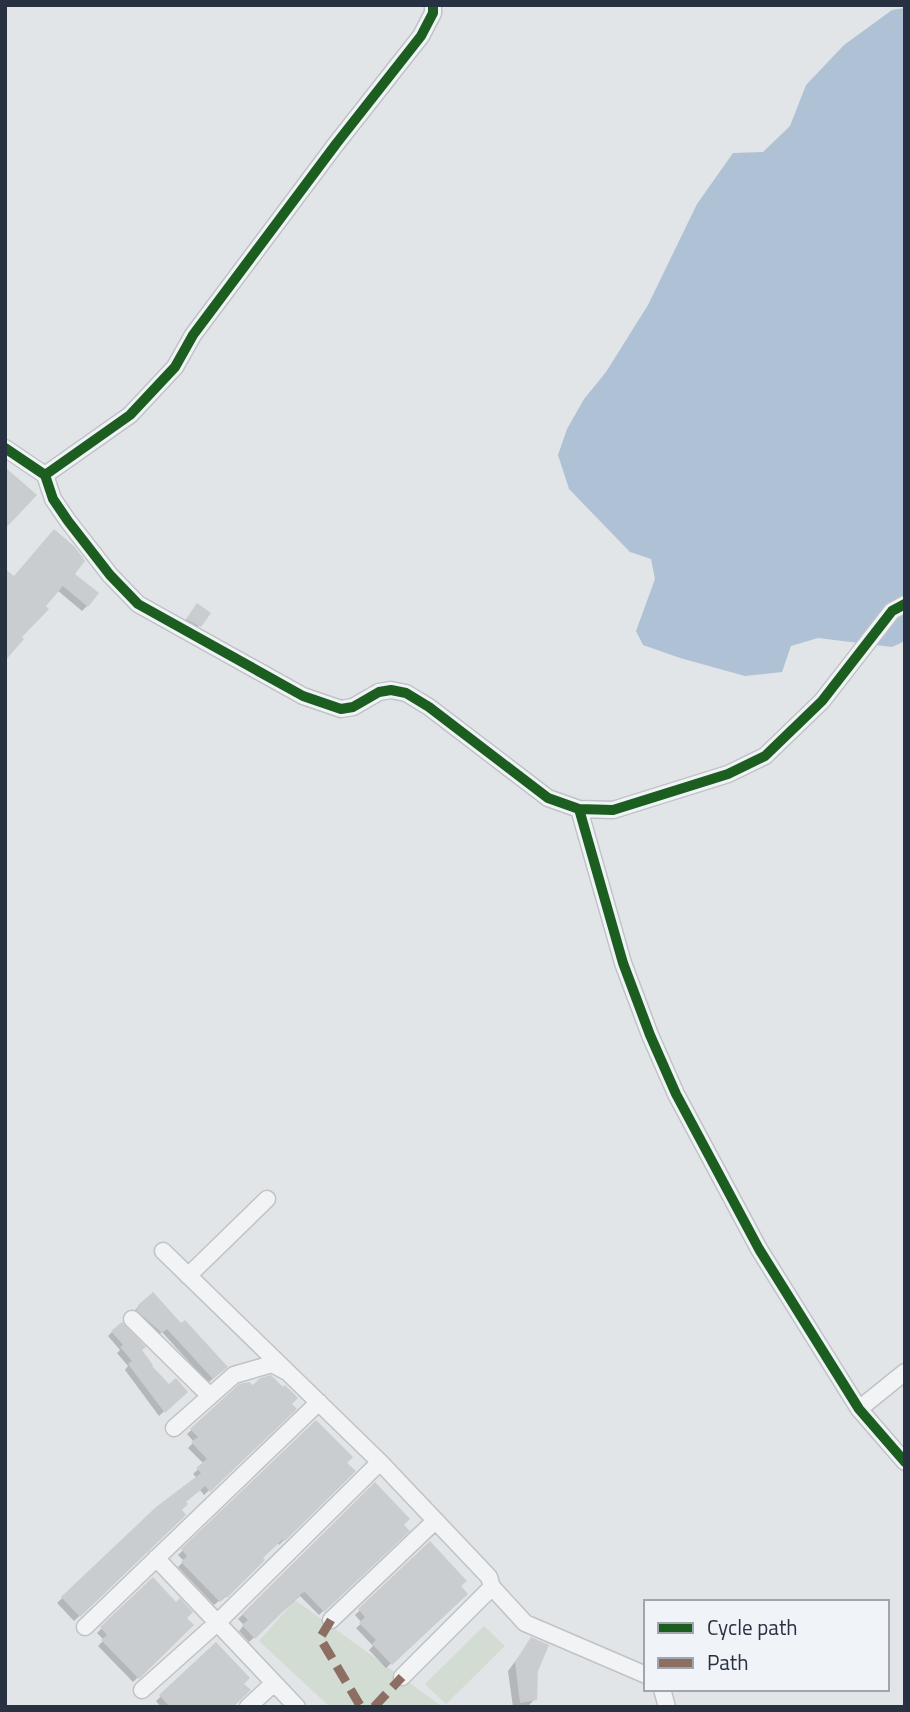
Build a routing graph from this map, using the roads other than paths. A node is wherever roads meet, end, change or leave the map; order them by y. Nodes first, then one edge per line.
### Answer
1 (433, 5) edge
2 (5, 448) edge
3 (46, 475) junction
4 (905, 604) edge
5 (579, 809) junction
6 (267, 1199) dead end
7 (163, 1251) dead end
8 (188, 1276) junction
9 (132, 1319) dead end
10 (905, 1372) edge
11 (293, 1376) junction
12 (210, 1396) junction
13 (319, 1402) junction
14 (859, 1409) junction
15 (174, 1428) dead end
16 (380, 1462) junction
17 (905, 1462) edge
18 (435, 1521) junction
19 (156, 1558) junction
20 (492, 1587) junction
21 (331, 1620) dead end
22 (217, 1623) junction
23 (85, 1627) dead end
24 (644, 1674) edge
25 (402, 1677) dead end
26 (274, 1683) junction
27 (142, 1690) dead end
28 (248, 1707) edge
29 (297, 1707) edge

1 - 3 street
2 - 3 street
3 - 5 street
4 - 5 street
5 - 14 street
6 - 8 street
7 - 8 street
8 - 11 street
9 - 12 street
10 - 14 street
11 - 12 street
11 - 13 street
12 - 15 street
13 - 16 street
13 - 19 street
14 - 17 street
16 - 18 street
16 - 22 street
18 - 20 street
18 - 21 street
19 - 22 street
19 - 23 street
20 - 24 street
20 - 25 street
22 - 26 street
22 - 27 street
26 - 28 street
26 - 29 street

